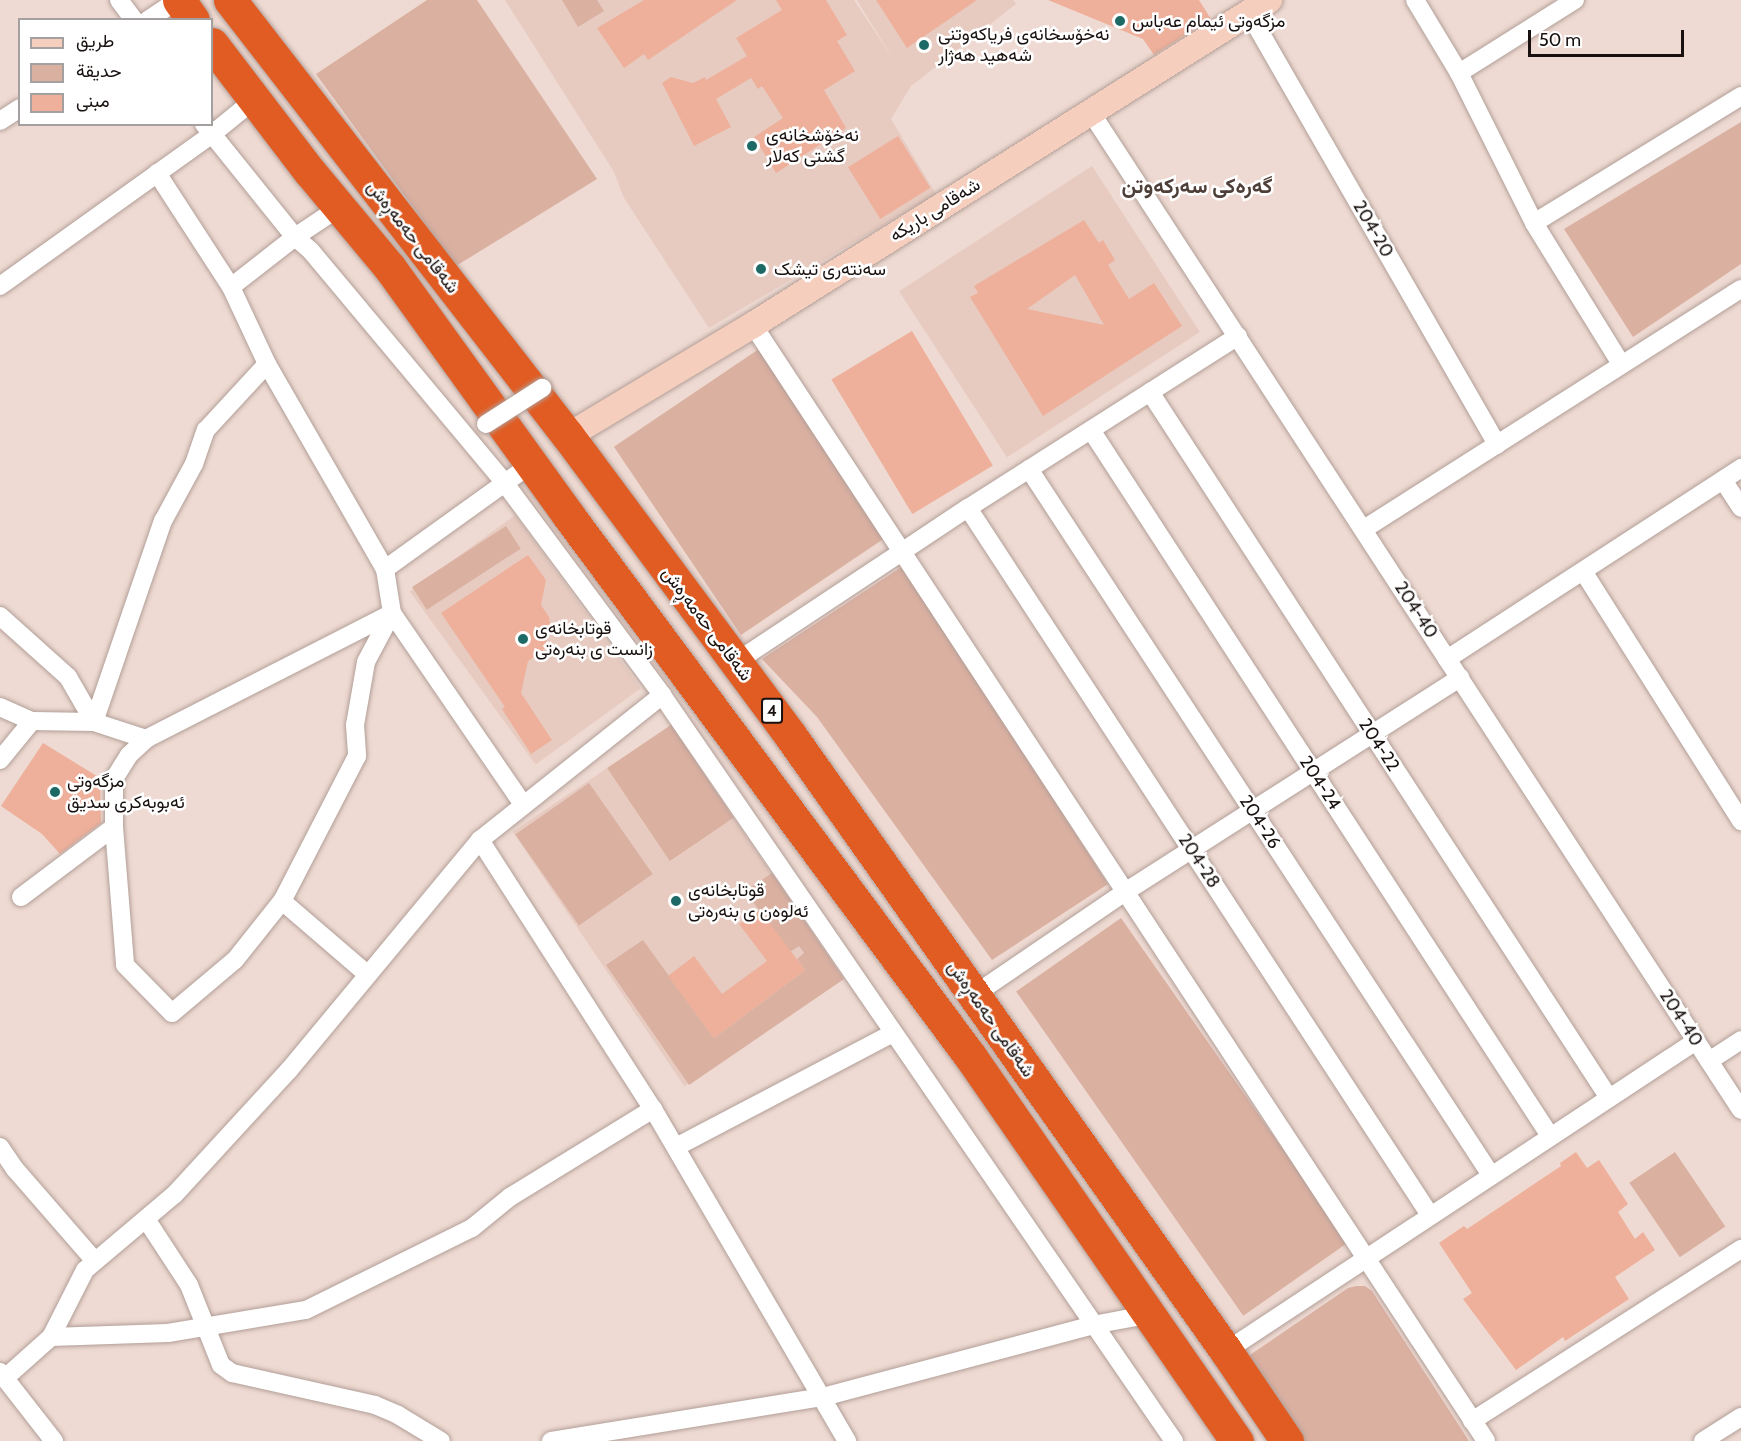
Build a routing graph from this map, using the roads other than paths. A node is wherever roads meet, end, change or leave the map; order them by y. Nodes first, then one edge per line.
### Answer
1 (119, 0) edge
2 (179, 0) edge
3 (230, 0) edge
4 (1415, 0) edge
5 (1575, 0) edge
6 (1253, 4) edge
7 (132, 18) edge
8 (151, 18) edge
9 (192, 18) edge
10 (213, 45) edge
11 (1459, 73) junction
12 (1741, 96) edge
13 (254, 100) junction
14 (18, 109) edge
15 (1090, 111) junction
16 (0, 121) edge
17 (208, 130) edge
18 (158, 172) junction
19 (340, 207) junction
20 (1534, 223) junction
21 (295, 237) junction
22 (0, 286) edge
23 (231, 287) junction
24 (1741, 289) edge
25 (753, 324) junction
26 (1238, 336) junction
27 (267, 364) junction
28 (1621, 364) junction
29 (542, 388) dead end
30 (1150, 392) junction
31 (486, 424) dead end
32 (1090, 430) junction
33 (568, 436) junction
34 (1497, 445) junction
35 (531, 464) junction
36 (1741, 468) edge
37 (1029, 470) junction
38 (1723, 480) junction
39 (504, 482) junction
40 (968, 508) junction
41 (1741, 508) edge
42 (1364, 529) junction
43 (902, 552) junction
44 (385, 568) junction
45 (1583, 571) junction
46 (392, 613) junction
47 (0, 616) edge
48 (1448, 659) junction
49 (737, 664) junction
50 (1460, 678) junction
51 (662, 695) junction
52 (0, 707) edge
53 (32, 721) junction
54 (94, 722) junction
55 (1372, 734) junction
56 (790, 735) junction
57 (146, 739) junction
58 (0, 760) edge
59 (749, 760) junction
60 (1313, 772) junction
61 (523, 804) junction
62 (1252, 811) junction
63 (1741, 821) edge
64 (114, 827) junction
65 (480, 840) junction
66 (1192, 850) junction
67 (1125, 892) junction
68 (21, 897) dead end
69 (282, 902) junction
70 (368, 975) junction
71 (974, 995) junction
72 (893, 1034) junction
73 (1741, 1040) edge
74 (1696, 1041) junction
75 (1709, 1061) junction
76 (1609, 1098) junction
77 (653, 1109) junction
78 (1741, 1110) edge
79 (1550, 1136) junction
80 (0, 1147) edge
81 (676, 1147) junction
82 (1491, 1175) junction
83 (1430, 1215) junction
84 (146, 1219) junction
85 (1741, 1249) edge
86 (1365, 1257) junction
87 (95, 1261) junction
88 (1151, 1314) junction
89 (1093, 1325) junction
90 (205, 1326) junction
91 (51, 1337) junction
92 (1226, 1351) junction
93 (2, 1375) edge
94 (823, 1397) junction
95 (1741, 1417) edge
96 (1472, 1421) junction
97 (592, 1438) edge
98 (1231, 1439) edge
99 (54, 1441) edge
100 (441, 1441) edge
101 (551, 1441) edge
102 (847, 1441) edge
103 (1174, 1441) edge
104 (1287, 1441) edge
105 (1486, 1441) edge
106 (1703, 1441) edge

1 - 7 street
2 - 8 street
2 - 9 highway
3 - 33 highway, شەقامی حەمەڕەش / 4
4 - 11 street
5 - 11 street
6 - 15 street, شەقامی باریکە
6 - 34 street, 204-20
10 - 13 highway, شەقامی حەمەڕەش
11 - 20 street
12 - 20 street
13 - 17 street
13 - 19 highway, شەقامی حەمەڕەش
14 - 16 street
15 - 25 street, شەقامی باریکە
15 - 26 street, 204-40
17 - 18 street
17 - 21 street
18 - 22 street
18 - 23 street
19 - 21 street
19 - 35 highway, شەقامی حەمەڕەش
20 - 28 street
21 - 23 street
21 - 39 street
23 - 27 street
24 - 28 street
25 - 33 street, شەقامی باریکە
25 - 43 street
26 - 30 street
26 - 42 street, 204-40
27 - 44 street
27 - 54 street
28 - 34 street
29 - 31 street, bridge
30 - 32 street
30 - 55 street, 204-22
32 - 37 street
32 - 60 street, 204-24
33 - 49 highway, شەقامی حەمەڕەش / 4
34 - 42 street
35 - 39 street
35 - 59 highway, شەقامی حەمەڕەش
36 - 38 street
37 - 40 street
37 - 62 street, 204-26
38 - 41 street
38 - 45 street
39 - 44 street
39 - 51 street
40 - 43 street
40 - 66 street, 204-28
42 - 48 street, 204-40
43 - 49 street
43 - 67 street
44 - 46 street
45 - 48 street
45 - 63 street
46 - 57 street
46 - 61 street
46 - 69 street
47 - 54 street
48 - 50 street, 204-40
49 - 56 highway, شەقامی حەمەڕەش / 4
50 - 55 street
50 - 74 street, 204-40
51 - 61 street
51 - 72 street
52 - 53 street
53 - 54 street
53 - 58 street
54 - 57 street
55 - 60 street
55 - 76 street, 204-22
56 - 59 highway
56 - 71 highway, شەقامی حەمەڕەش / 4
57 - 64 street
59 - 88 highway, شەقامی حەمەڕەش
60 - 62 street
60 - 79 street, 204-24
61 - 65 street
62 - 66 street
62 - 82 street, 204-26
64 - 68 street
64 - 69 street
65 - 70 street
65 - 77 street
66 - 67 street
66 - 83 street, 204-28
67 - 71 street
67 - 86 street
69 - 70 street
70 - 84 street
71 - 92 highway, شەقامی حەمەڕەش / 4
72 - 81 street
72 - 89 street
73 - 75 street
74 - 75 street, 204-40
74 - 76 street
75 - 78 street, 204-40
76 - 79 street
77 - 81 street
77 - 90 street
79 - 82 street
80 - 87 street
81 - 94 street
82 - 83 street
83 - 86 street
84 - 87 street
84 - 90 street
85 - 96 street
86 - 92 street
86 - 96 street
87 - 91 street
88 - 89 street
88 - 98 highway, شەقامی حەمەڕەش
89 - 94 street
89 - 103 street
90 - 91 street
90 - 100 street
91 - 93 street
92 - 104 highway, شەقامی حەمەڕەش / 4
93 - 99 street
94 - 97 street
94 - 102 street
95 - 106 street
96 - 105 street
97 - 101 street

